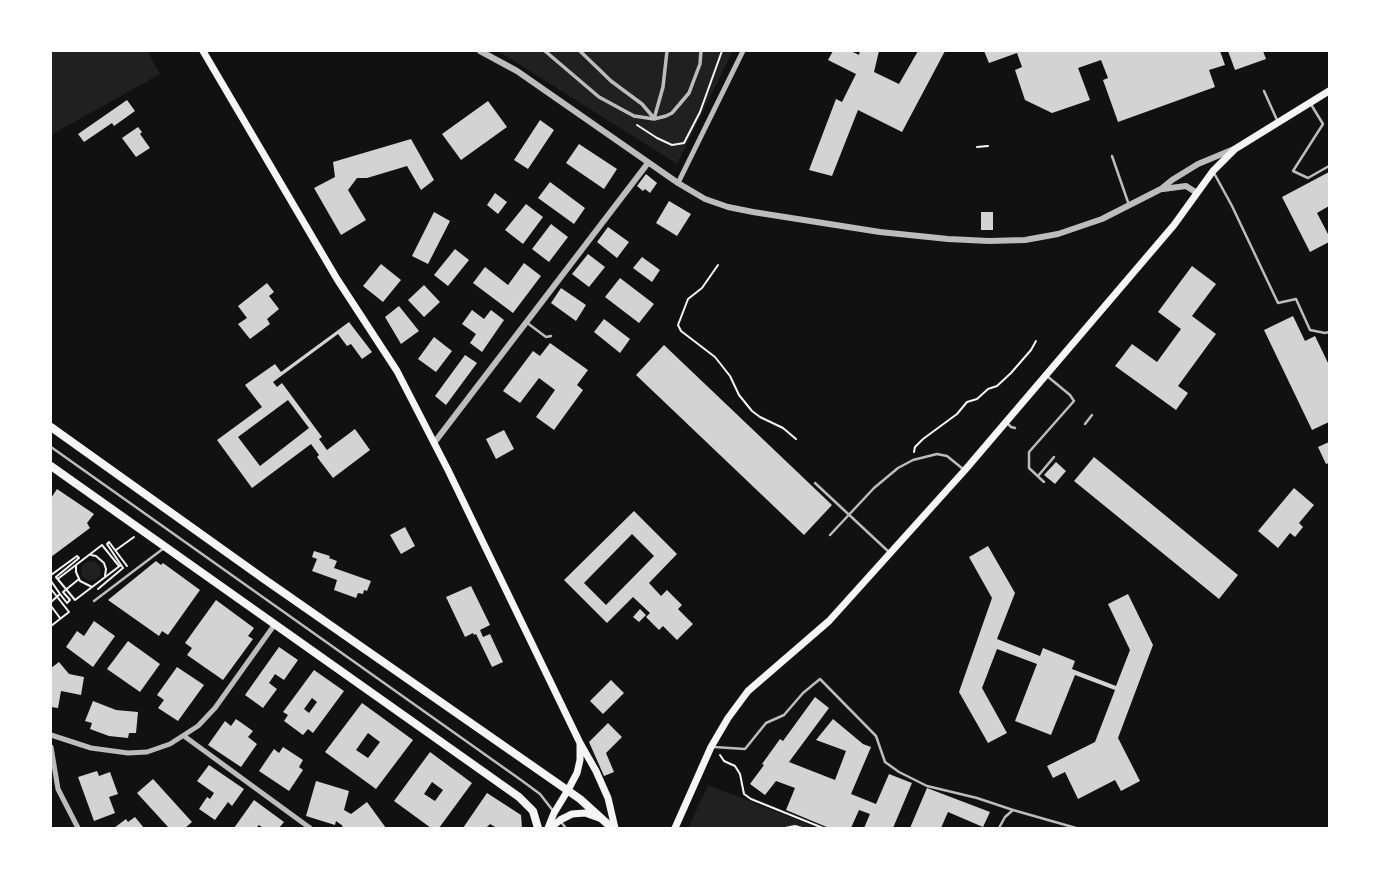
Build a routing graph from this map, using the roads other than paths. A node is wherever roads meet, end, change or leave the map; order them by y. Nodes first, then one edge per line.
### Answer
1 (203, 51) edge
2 (480, 51) edge
3 (545, 51) edge
4 (580, 51) edge
5 (667, 51) edge
6 (701, 51) edge
7 (743, 51) edge
8 (1264, 91) dead end
9 (1329, 91) edge
10 (1310, 103) junction
11 (654, 119) junction
12 (1278, 122) junction
13 (1323, 124) junction
14 (1329, 124) edge
15 (1235, 149) junction
16 (1112, 156) dead end
17 (648, 163) junction
18 (1329, 166) edge
19 (1213, 172) junction
20 (678, 183) junction
21 (1161, 189) junction
22 (1197, 193) junction
23 (1129, 205) junction
24 (526, 322) junction
25 (1329, 332) edge
26 (551, 336) dead end
27 (1047, 376) junction
28 (1092, 415) dead end
29 (1006, 422) junction
30 (1085, 424) dead end
31 (51, 427) edge
32 (1015, 428) dead end
33 (434, 443) junction
34 (51, 447) edge
35 (1054, 457) dead end
36 (51, 466) edge
37 (965, 470) junction
38 (1038, 477) junction
39 (1044, 482) dead end
40 (815, 483) dead end
41 (849, 515) junction
42 (830, 535) dead end
43 (166, 546) junction
44 (890, 553) junction
45 (94, 601) dead end
46 (275, 624) junction
47 (51, 735) edge
48 (184, 736) junction
49 (580, 743) junction
50 (51, 747) edge
51 (710, 749) junction
52 (52, 771) edge
53 (568, 790) junction
54 (1013, 810) junction
55 (554, 813) junction
56 (559, 820) junction
57 (612, 827) edge
58 (78, 828) edge
59 (310, 828) edge
60 (538, 828) edge
61 (550, 828) edge
62 (566, 828) edge
63 (675, 828) edge
64 (999, 828) edge
65 (1076, 828) edge

1 - 33 main road
2 - 17 street
3 - 11 street
4 - 11 street
5 - 11 street
6 - 11 street
7 - 20 street
8 - 12 lane
9 - 10 main road
10 - 12 main road
10 - 13 lane
12 - 15 main road
13 - 14 lane
13 - 18 lane
15 - 19 main road
15 - 21 street
16 - 23 lane
17 - 20 street
17 - 24 street
19 - 22 main road
19 - 25 lane
20 - 23 street
21 - 22 street
21 - 23 street
22 - 27 main road
24 - 26 lane
24 - 33 street
27 - 29 main road
27 - 38 lane
28 - 30 lane
29 - 32 lane
29 - 37 main road
31 - 53 main road
33 - 49 main road
34 - 55 lane
35 - 38 lane
36 - 43 main road
37 - 41 lane
37 - 44 main road
38 - 39 lane
40 - 41 lane
41 - 42 lane
41 - 44 lane
43 - 45 lane
43 - 46 main road
44 - 51 main road
46 - 48 street
46 - 60 main road
47 - 48 street
48 - 59 street
49 - 53 main road
49 - 57 main road
50 - 52 street
51 - 54 lane
51 - 63 main road
52 - 58 street
53 - 55 main road
53 - 57 main road
54 - 64 lane
54 - 65 lane
55 - 56 lane
55 - 61 main road
56 - 57 main road
56 - 61 main road
56 - 62 lane

